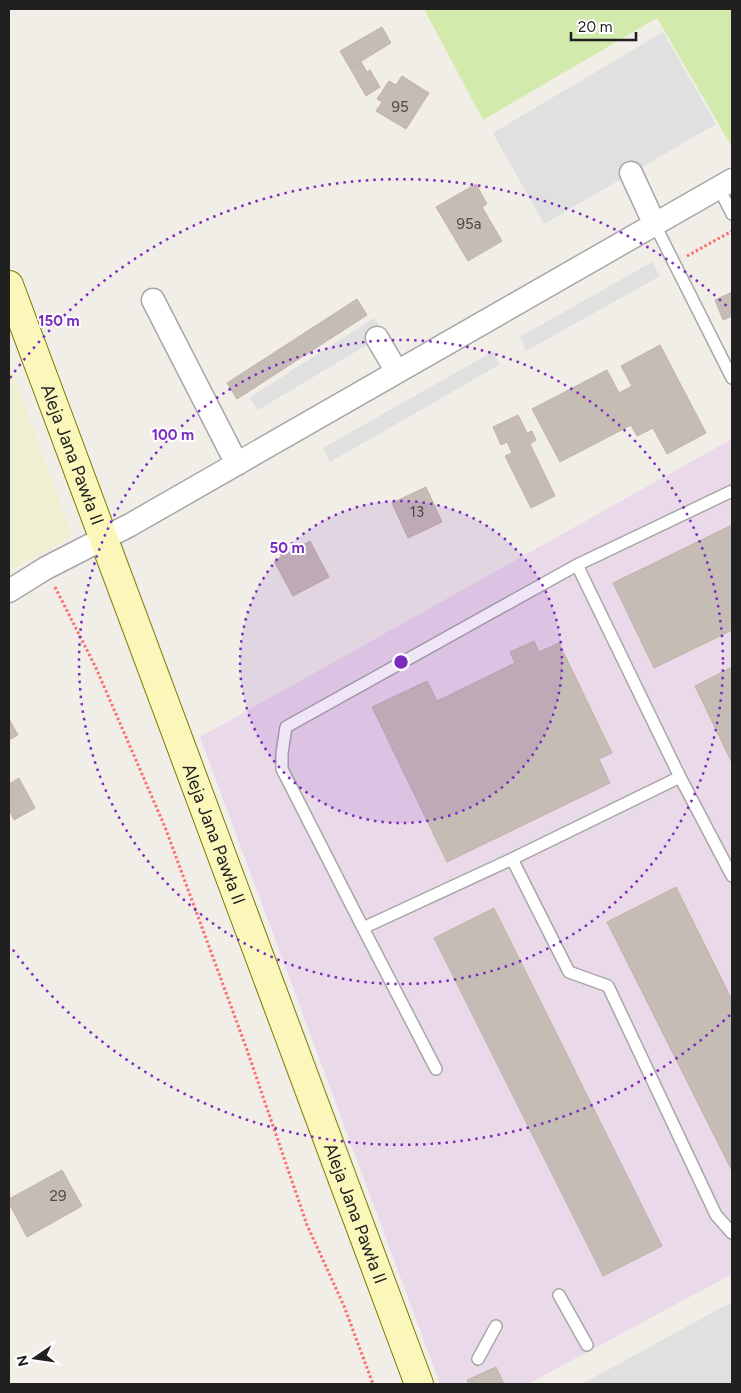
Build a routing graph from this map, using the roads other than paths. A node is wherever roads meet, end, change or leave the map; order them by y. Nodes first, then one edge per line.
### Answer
1 (631, 174) dead end
2 (725, 184) edge
3 (732, 214) edge
4 (655, 225) junction
5 (9, 285) edge
6 (153, 300) dead end
7 (377, 338) dead end
8 (398, 372) junction
9 (732, 378) edge
10 (237, 464) junction
11 (732, 490) edge
12 (103, 540) junction
13 (577, 565) junction
14 (9, 591) edge
15 (680, 777) junction
16 (512, 859) junction
17 (732, 876) edge
18 (362, 928) junction
19 (436, 1069) dead end
20 (732, 1233) edge
21 (559, 1295) dead end
22 (496, 1326) dead end
23 (587, 1345) dead end
24 (478, 1359) dead end
25 (419, 1384) edge

1 - 4 street
2 - 3 lane
2 - 4 street
4 - 8 street
4 - 9 lane
5 - 12 main road, Aleja Jana Pawła II
6 - 10 street
7 - 8 street
8 - 10 street
10 - 12 street
11 - 13 lane
12 - 14 street
12 - 25 main road, Aleja Jana Pawła II
13 - 15 lane
13 - 18 lane
15 - 16 lane
15 - 17 lane
16 - 18 lane
16 - 20 lane
18 - 19 lane
21 - 23 lane
22 - 24 lane

